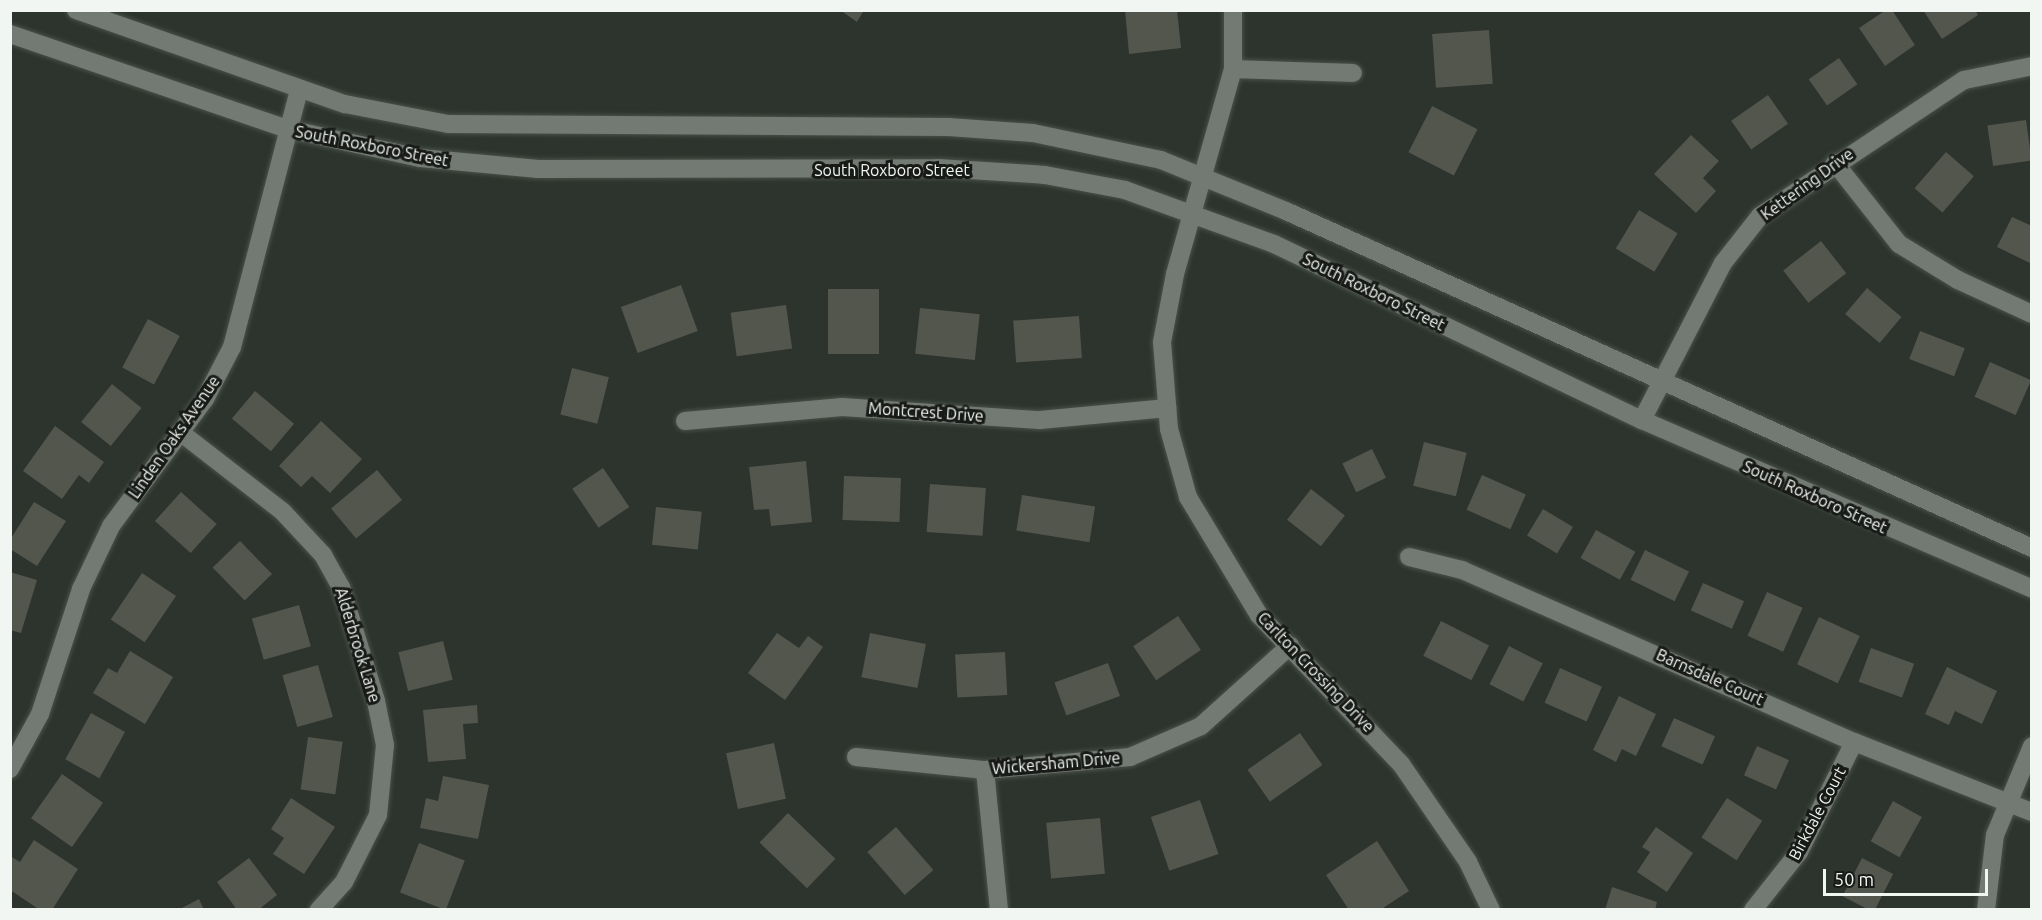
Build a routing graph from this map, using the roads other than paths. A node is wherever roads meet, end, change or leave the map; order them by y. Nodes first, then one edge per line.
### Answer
1 (76, 10) edge
2 (1233, 10) edge
3 (10, 34) edge
4 (2031, 66) edge
5 (1233, 69) junction
6 (1353, 73) dead end
7 (299, 89) junction
8 (288, 129) junction
9 (1835, 163) junction
10 (1204, 175) junction
11 (1192, 211) junction
12 (2031, 314) edge
13 (1661, 384) junction
14 (1167, 408) junction
15 (1642, 420) junction
16 (685, 421) dead end
17 (180, 432) junction
18 (2031, 548) edge
19 (1408, 558) dead end
20 (2031, 589) edge
21 (1290, 646) junction
22 (1854, 742) junction
23 (2031, 746) edge
24 (856, 757) dead end
25 (10, 770) edge
26 (985, 770) junction
27 (2009, 803) junction
28 (2031, 812) edge
29 (320, 909) edge
30 (999, 909) edge
31 (1491, 909) edge
32 (1752, 909) edge
33 (1986, 909) edge

1 - 7 street
2 - 5 street, Carlton Crossing Drive
3 - 8 street, South Roxboro Street
4 - 9 street, Kettering Drive
5 - 6 street
5 - 10 street, Carlton Crossing Drive
7 - 8 street, Linden Oaks Avenue
7 - 10 street
8 - 11 street, South Roxboro Street
8 - 17 street, Linden Oaks Avenue
9 - 12 street
9 - 13 street, Kettering Drive
10 - 11 street, Carlton Crossing Drive
10 - 13 street
11 - 14 street, Carlton Crossing Drive
11 - 15 street, South Roxboro Street
13 - 15 street, Kettering Drive
13 - 18 street
14 - 16 street, Montcrest Drive
14 - 21 street, Carlton Crossing Drive
15 - 20 street, South Roxboro Street
17 - 25 street, Linden Oaks Avenue
17 - 29 street, Alderbrook Lane
19 - 22 street, Barnsdale Court
21 - 26 street, Wickersham Drive
21 - 31 street, Carlton Crossing Drive
22 - 27 street, Barnsdale Court
22 - 32 street, Birkdale Court
23 - 27 street
24 - 26 street, Wickersham Drive
26 - 30 street
27 - 28 street, Barnsdale Court
27 - 33 street

